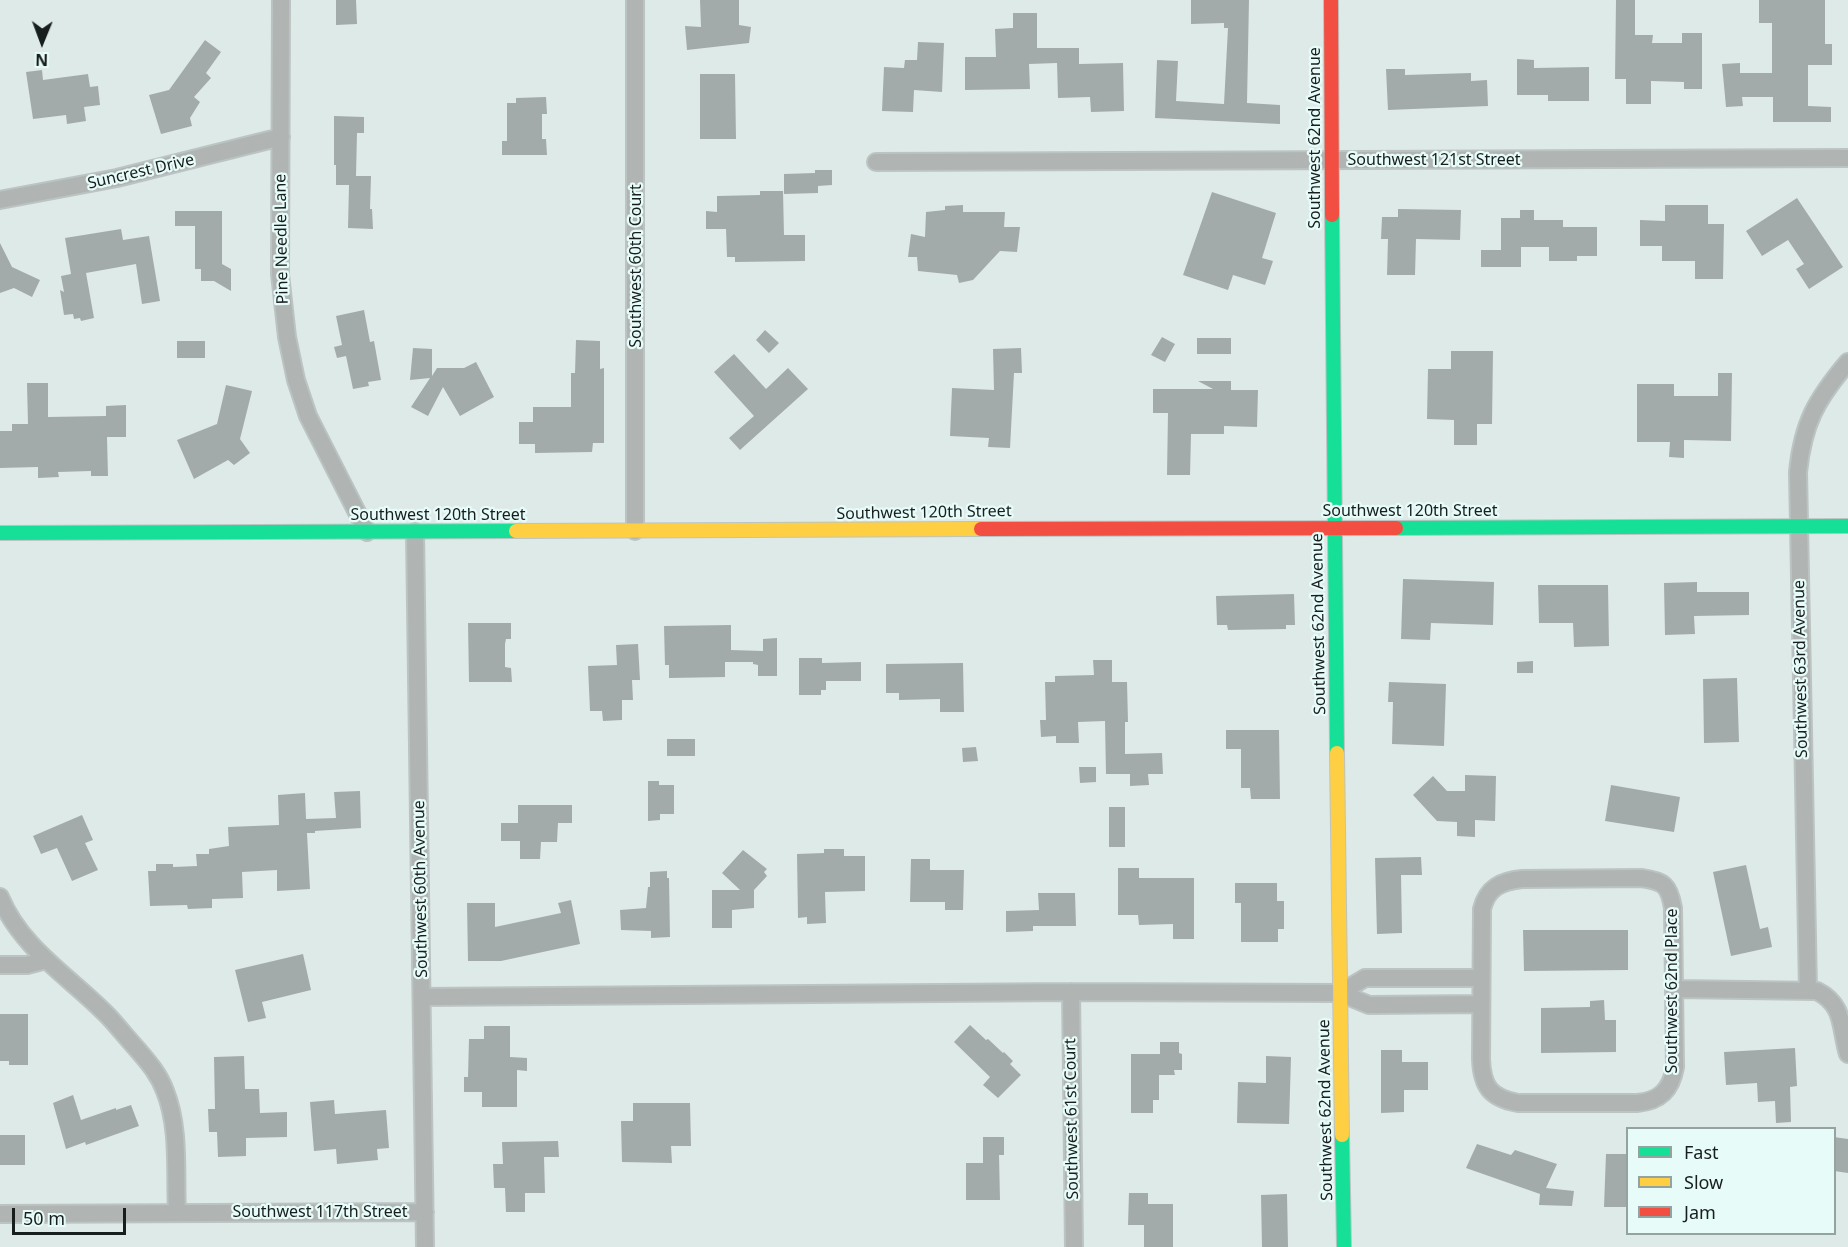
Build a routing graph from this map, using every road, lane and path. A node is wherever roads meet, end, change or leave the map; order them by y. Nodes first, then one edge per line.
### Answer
1 (281, 0) edge
2 (635, 0) edge
3 (1331, 0) edge
4 (281, 137) junction
5 (1848, 158) edge
6 (1332, 160) junction
7 (876, 162) dead end
8 (0, 200) edge
9 (1848, 362) edge
10 (1799, 526) junction
11 (1848, 526) edge
12 (1334, 527) junction
13 (635, 531) junction
14 (367, 532) junction
15 (415, 532) junction
16 (0, 533) edge
17 (0, 897) edge
18 (46, 960) junction
19 (0, 965) edge
20 (1481, 978) junction
21 (1675, 989) junction
22 (1808, 990) junction
23 (1071, 992) junction
24 (1340, 993) junction
25 (423, 998) junction
26 (1481, 1004) junction
27 (1848, 1054) edge
28 (425, 1212) junction
29 (177, 1213) junction
30 (0, 1214) edge
31 (425, 1247) edge
32 (1074, 1247) edge
33 (1344, 1247) edge

1 - 4 street, Pine Needle Lane
2 - 13 street, Southwest 60th Court
3 - 6 street, Southwest 62nd Avenue
4 - 8 street, Suncrest Drive
4 - 14 street, Pine Needle Lane
5 - 6 street, Southwest 121st Street
6 - 7 street, Southwest 121st Street
6 - 12 street, Southwest 62nd Avenue
9 - 10 street, Southwest 63rd Avenue
10 - 11 street, Southwest 120th Street
10 - 12 street, Southwest 120th Street
10 - 22 street, Southwest 63rd Avenue
12 - 13 street, Southwest 120th Street
12 - 24 street, Southwest 62nd Avenue
13 - 15 street, Southwest 120th Street
14 - 15 street, Southwest 120th Street
14 - 16 street, Southwest 120th Street
15 - 25 street, Southwest 60th Avenue
17 - 18 street
18 - 19 street
18 - 29 street
20 - 21 street, Southwest 62nd Place
20 - 24 street
20 - 26 street
21 - 22 street
21 - 26 street, Southwest 62nd Place
22 - 27 street
23 - 24 street
23 - 25 street
23 - 32 street, Southwest 61st Court
24 - 26 street
24 - 33 street, Southwest 62nd Avenue
25 - 28 street, Southwest 60th Avenue
28 - 29 street, Southwest 117th Street
28 - 31 street, Southwest 60th Avenue
29 - 30 street, Southwest 117th Street

